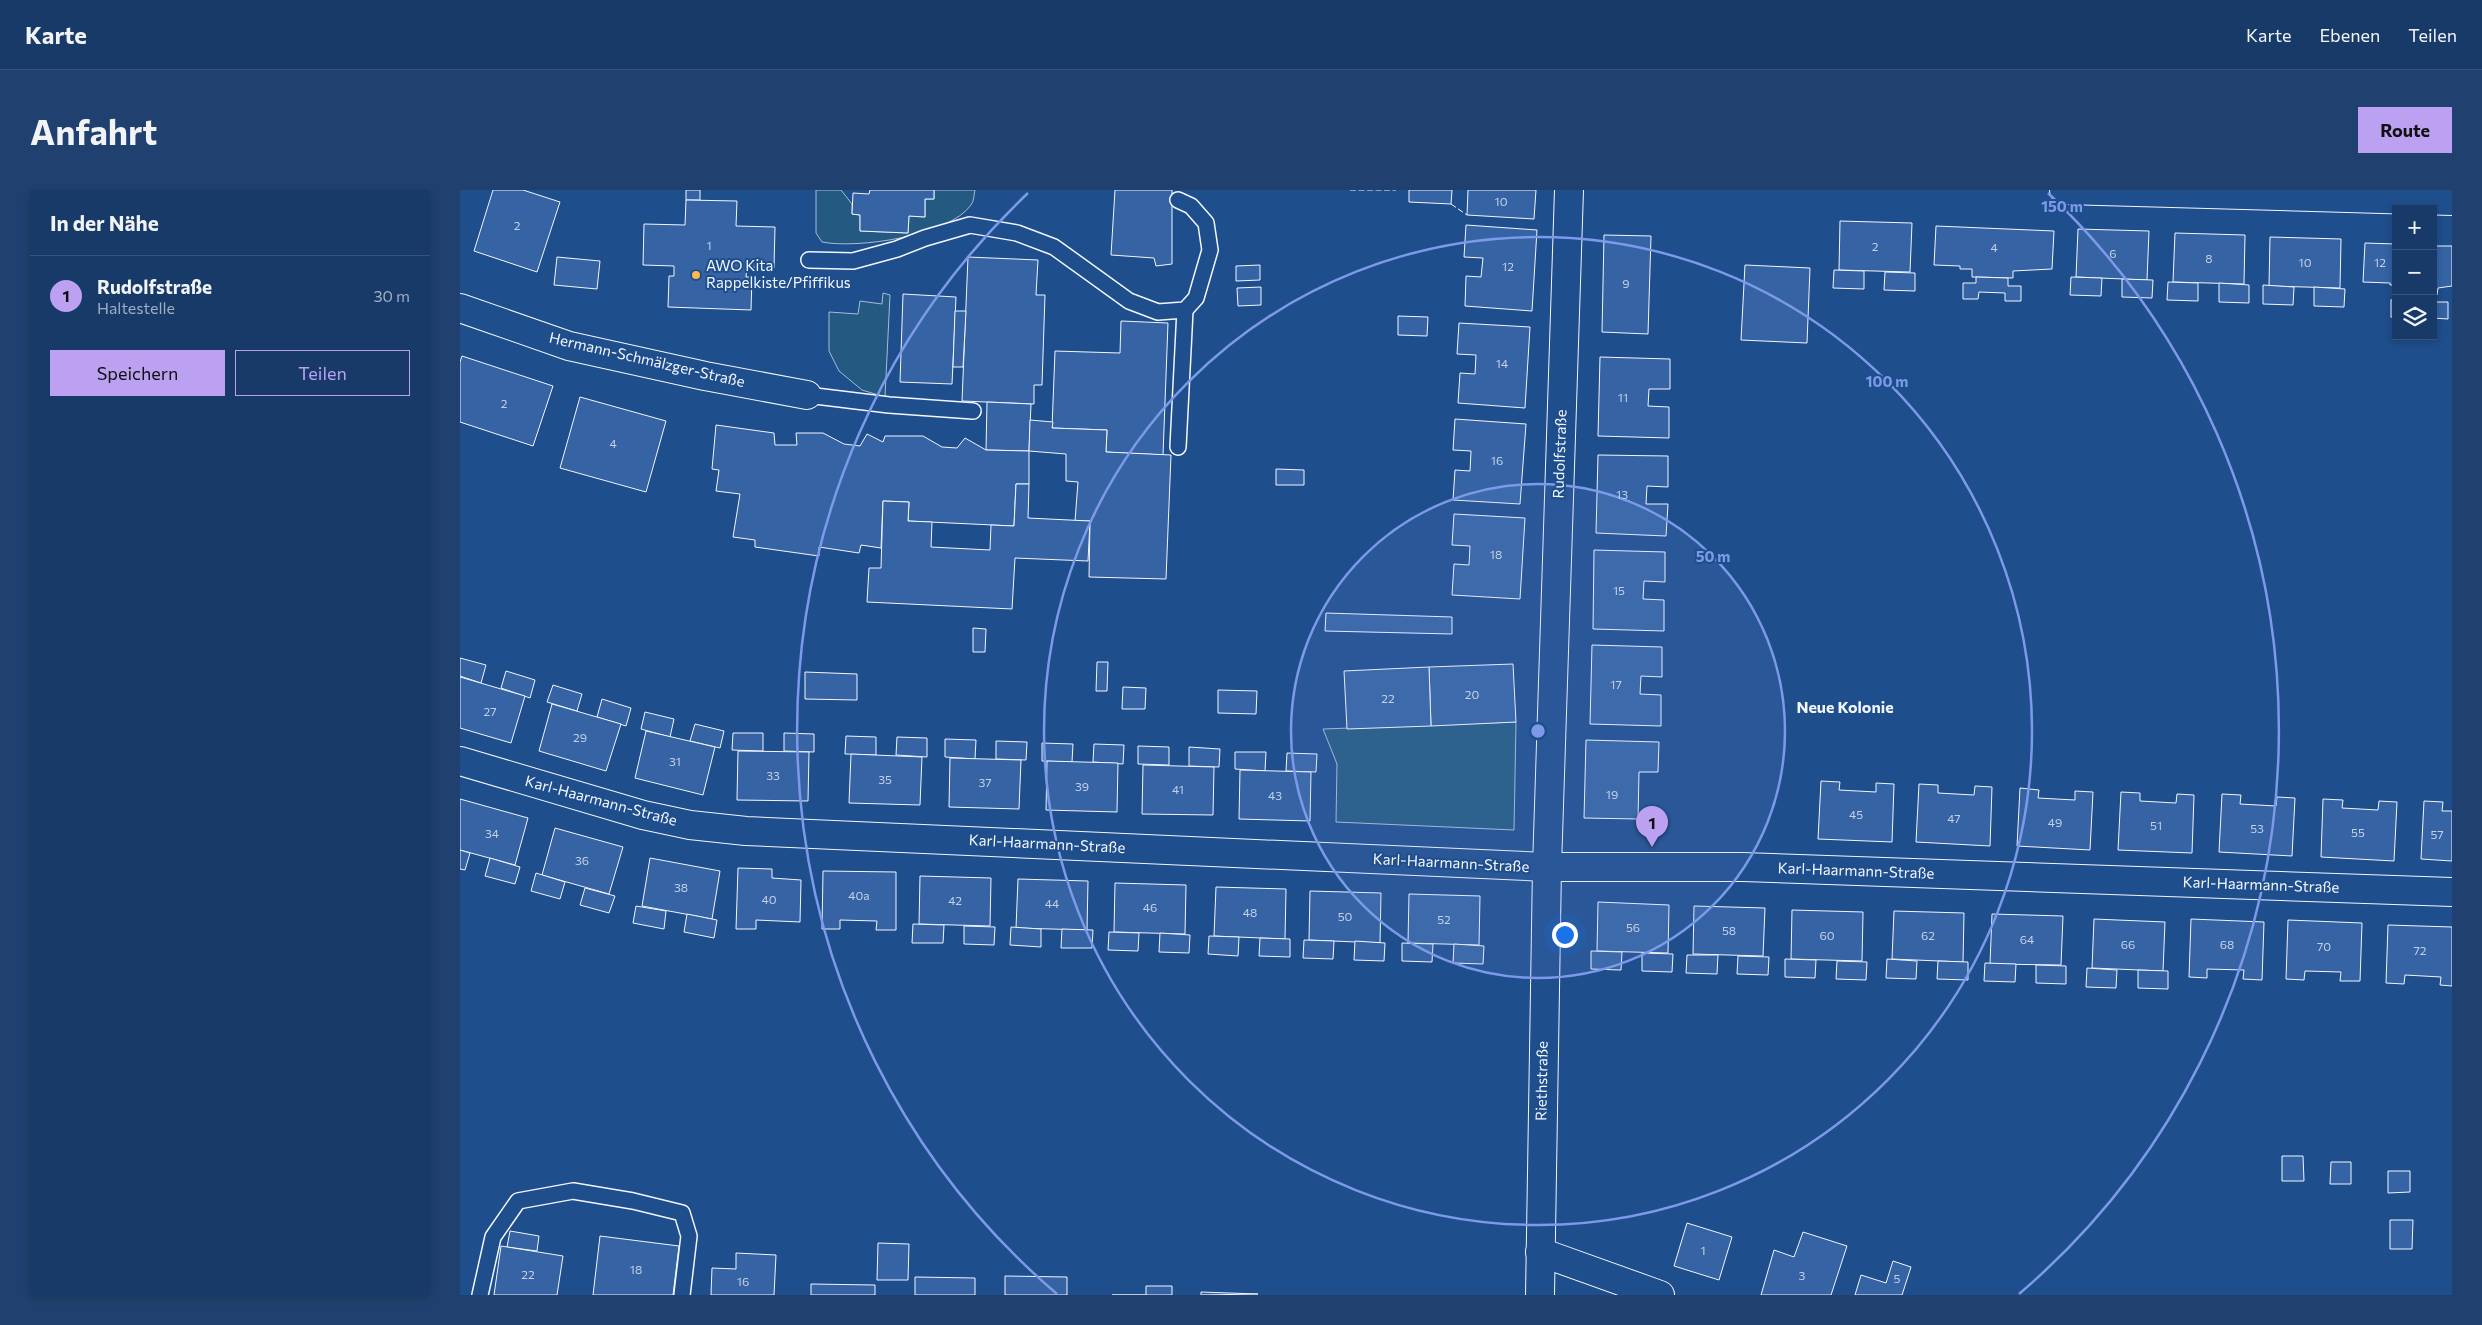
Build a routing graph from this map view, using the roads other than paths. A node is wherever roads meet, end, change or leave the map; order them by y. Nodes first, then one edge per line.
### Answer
1 (1569, 190) edge
2 (2064, 190) edge
3 (1178, 200) dead end
4 (2452, 201) edge
5 (809, 260) dead end
6 (460, 308) edge
7 (1184, 310) junction
8 (807, 395) joint
9 (973, 411) dead end
10 (1178, 447) dead end
11 (460, 761) edge
12 (1547, 867) junction
13 (2452, 892) edge
14 (1540, 1252) junction
15 (480, 1295) edge
16 (682, 1295) edge
17 (1540, 1295) edge
18 (1660, 1295) edge

1 - 12 street, Rudolfstraße
2 - 4 street
3 - 7 lane
5 - 7 lane
6 - 8 street, Hermann-Schmälzger-Straße
7 - 10 lane
8 - 9 lane
11 - 12 street, Karl-Haarmann-Straße
12 - 13 street, Karl-Haarmann-Straße
12 - 14 street, Riethstraße
14 - 17 street, Riethstraße
14 - 18 street
15 - 16 lane

